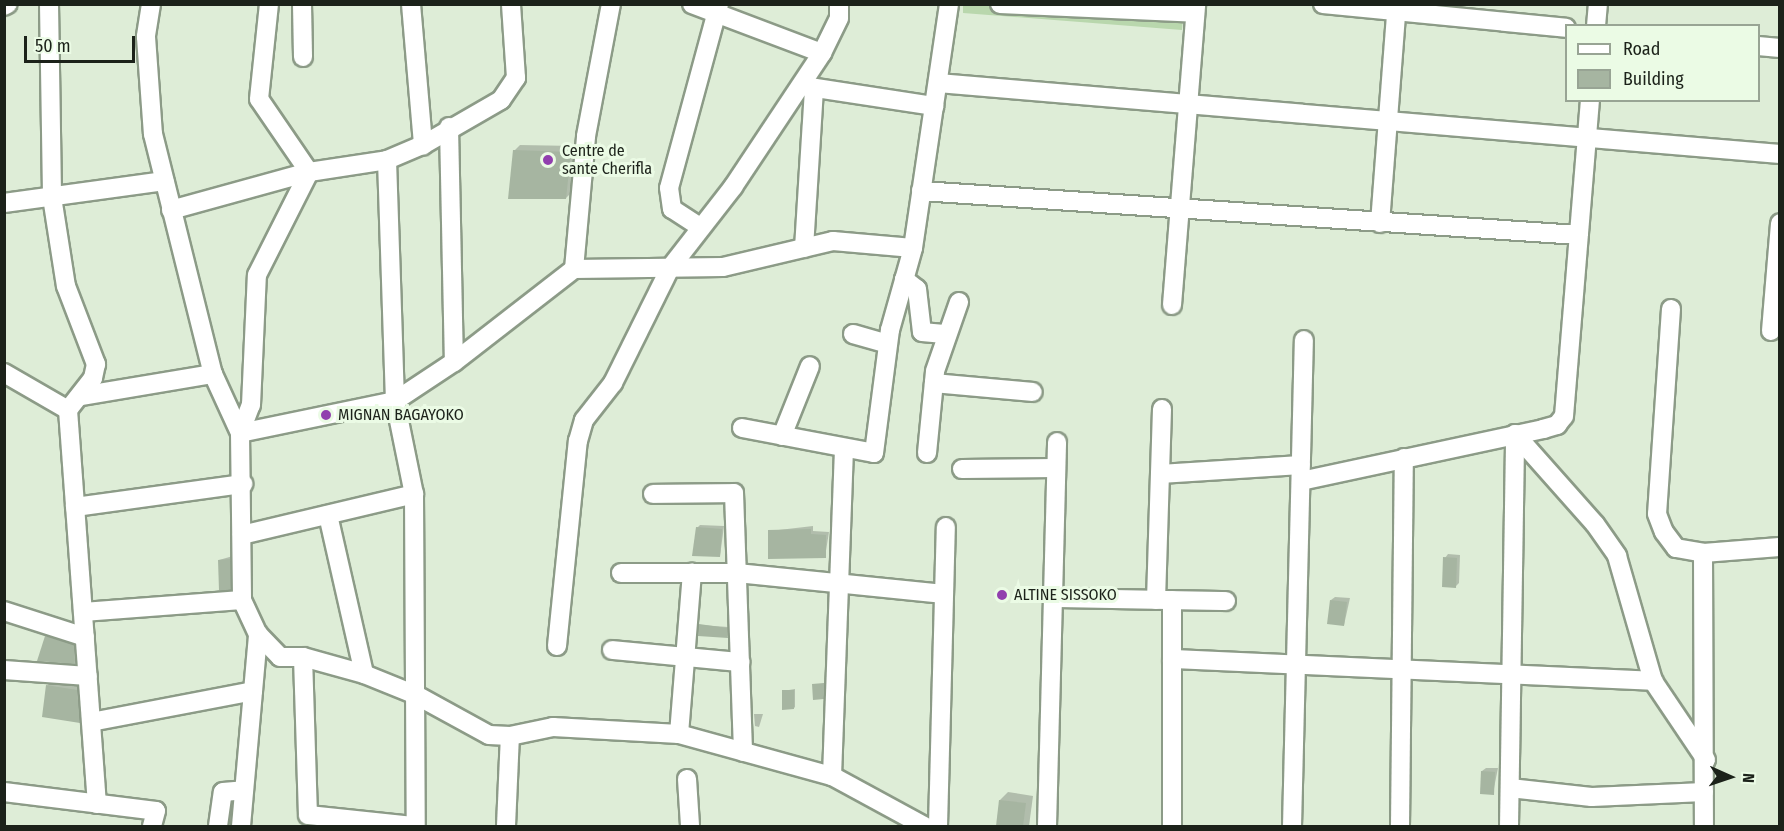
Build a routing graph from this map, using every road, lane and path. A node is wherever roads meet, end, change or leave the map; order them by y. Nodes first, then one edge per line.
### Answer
1 (49, 4) edge
2 (151, 4) edge
3 (269, 4) edge
4 (302, 4) edge
5 (411, 4) edge
6 (511, 4) edge
7 (611, 4) edge
8 (692, 4) edge
9 (838, 4) edge
10 (949, 4) edge
11 (1000, 4) edge
12 (1323, 4) edge
13 (1598, 4) edge
14 (1397, 8) edge
15 (718, 9) edge
16 (1195, 9) edge
17 (1596, 24) edge
18 (1565, 28) edge
19 (1760, 46) edge
20 (1779, 48) edge
21 (822, 53) junction
22 (303, 57) dead end
23 (938, 82) junction
24 (808, 87) junction
25 (1590, 102) edge
26 (1188, 104) junction
27 (934, 106) junction
28 (1388, 121) junction
29 (449, 128) junction
30 (1587, 137) junction
31 (423, 145) junction
32 (1779, 154) edge
33 (387, 160) junction
34 (309, 172) junction
35 (164, 181) junction
36 (921, 191) junction
37 (52, 196) junction
38 (4, 203) edge
39 (1180, 209) junction
40 (171, 210) junction
41 (1380, 223) junction
42 (1779, 223) edge
43 (700, 227) junction
44 (1579, 235) junction
45 (804, 248) junction
46 (913, 248) junction
47 (1778, 263) edge
48 (670, 268) junction
49 (574, 269) junction
50 (904, 279) junction
51 (959, 302) dead end
52 (1172, 305) dead end
53 (1671, 309) dead end
54 (1771, 331) dead end
55 (853, 334) dead end
56 (947, 334) junction
57 (1304, 340) dead end
58 (888, 345) junction
59 (454, 362) junction
60 (810, 366) dead end
61 (4, 373) edge
62 (213, 374) junction
63 (934, 383) junction
64 (1033, 392) dead end
65 (81, 396) junction
66 (395, 401) junction
67 (1162, 409) dead end
68 (68, 410) junction
69 (742, 428) dead end
70 (240, 433) junction
71 (1515, 434) junction
72 (782, 436) junction
73 (1057, 442) dead end
74 (844, 449) junction
75 (927, 453) dead end
76 (1404, 458) junction
77 (1056, 468) junction
78 (962, 469) dead end
79 (1301, 473) junction
80 (1160, 474) junction
81 (243, 484) junction
82 (414, 494) junction
83 (653, 494) dead end
84 (75, 507) junction
85 (327, 515) junction
86 (946, 527) dead end
87 (242, 535) junction
88 (1779, 547) edge
89 (1703, 553) junction
90 (621, 573) dead end
91 (692, 573) junction
92 (737, 573) junction
93 (839, 583) junction
94 (944, 594) junction
95 (1053, 598) junction
96 (242, 600) junction
97 (1164, 600) junction
98 (1227, 601) dead end
99 (4, 611) edge
100 (83, 612) junction
101 (258, 634) junction
102 (85, 637) junction
103 (557, 646) dead end
104 (612, 650) dead end
105 (303, 657) junction
106 (685, 657) junction
107 (1172, 659) junction
108 (740, 662) junction
109 (1296, 664) junction
110 (1402, 669) junction
111 (4, 670) edge
112 (1512, 673) junction
113 (364, 674) junction
114 (87, 676) junction
115 (1653, 681) junction
116 (253, 691) junction
117 (416, 695) junction
118 (91, 722) junction
119 (679, 734) junction
120 (510, 736) junction
121 (743, 752) junction
122 (1706, 760) junction
123 (832, 776) junction
124 (687, 779) dead end
125 (1510, 789) junction
126 (244, 790) junction
127 (4, 792) edge
128 (1704, 792) junction
129 (97, 804) junction
130 (152, 826) edge
131 (218, 826) edge
132 (241, 826) edge
133 (414, 826) edge
134 (506, 826) edge
135 (690, 826) edge
136 (924, 826) edge
137 (938, 826) edge
138 (1047, 826) edge
139 (1172, 826) edge
140 (1292, 826) edge
141 (1401, 826) edge
142 (1509, 826) edge
143 (1704, 826) edge

1 - 37 street
2 - 35 street
3 - 34 street
4 - 22 street
5 - 31 street
6 - 29 street
7 - 49 street
8 - 15 street
9 - 21 street
10 - 23 street
11 - 16 street
12 - 14 street
13 - 17 street
14 - 18 street
14 - 28 street
15 - 21 street
15 - 43 street
16 - 26 street
19 - 20 street
21 - 24 street
23 - 26 street
23 - 27 street
24 - 27 street
24 - 43 street
24 - 45 street
25 - 30 street
26 - 28 street
26 - 39 street
27 - 36 street
28 - 30 street
28 - 41 street
29 - 31 street
29 - 59 street
30 - 32 street
30 - 44 street
31 - 33 street
33 - 34 street
33 - 66 street
34 - 40 street
34 - 70 street
35 - 37 street
35 - 40 street
36 - 39 street
36 - 46 street
37 - 38 street
37 - 65 street
39 - 41 street
39 - 52 street
40 - 62 street
41 - 44 street
42 - 47 street
43 - 48 street
44 - 71 street
45 - 46 street
45 - 48 street
46 - 50 street
47 - 54 street
48 - 49 street
48 - 103 street
49 - 59 street
50 - 56 street
50 - 58 street
51 - 56 street
53 - 89 street
55 - 58 street
56 - 63 street
57 - 79 street
58 - 74 street
59 - 66 street
60 - 72 street
61 - 68 street
62 - 65 street
62 - 70 street
63 - 64 street
63 - 75 street
65 - 68 street
66 - 70 street
66 - 82 street
67 - 80 street
68 - 84 street
69 - 72 street
70 - 81 street
71 - 76 street
71 - 112 street
71 - 115 street
72 - 74 street
73 - 77 street
74 - 93 street
76 - 79 street
76 - 110 street
77 - 78 street
77 - 95 street
79 - 80 street
79 - 109 street
80 - 97 street
81 - 84 street
81 - 87 street
82 - 85 street
82 - 117 street
83 - 92 street
84 - 100 street
85 - 87 street
85 - 113 street
86 - 94 street
87 - 96 street
88 - 89 street
89 - 122 street
90 - 91 street
91 - 92 street
91 - 106 street
92 - 93 street
92 - 108 street
93 - 94 street
93 - 123 street
94 - 137 street
95 - 97 street
95 - 138 street
96 - 100 street
96 - 101 street
97 - 98 street
97 - 107 street
99 - 102 street
100 - 102 street
101 - 105 street
101 - 116 street
102 - 114 street
104 - 106 street
105 - 113 street
105 - 133 street
106 - 108 street
106 - 119 street
107 - 109 street
107 - 139 street
108 - 121 street
109 - 110 street
109 - 140 street
110 - 112 street
110 - 141 street
111 - 114 street
112 - 115 street
112 - 125 street
113 - 117 street
114 - 118 street
115 - 122 street
116 - 118 street
116 - 126 street
117 - 120 street
117 - 133 street
118 - 129 street
119 - 120 street
119 - 121 street
120 - 134 street
121 - 123 street
122 - 128 street
123 - 136 street
124 - 135 street
125 - 128 street
125 - 142 street
126 - 131 street
126 - 132 street
127 - 129 street
128 - 143 street
129 - 130 street

